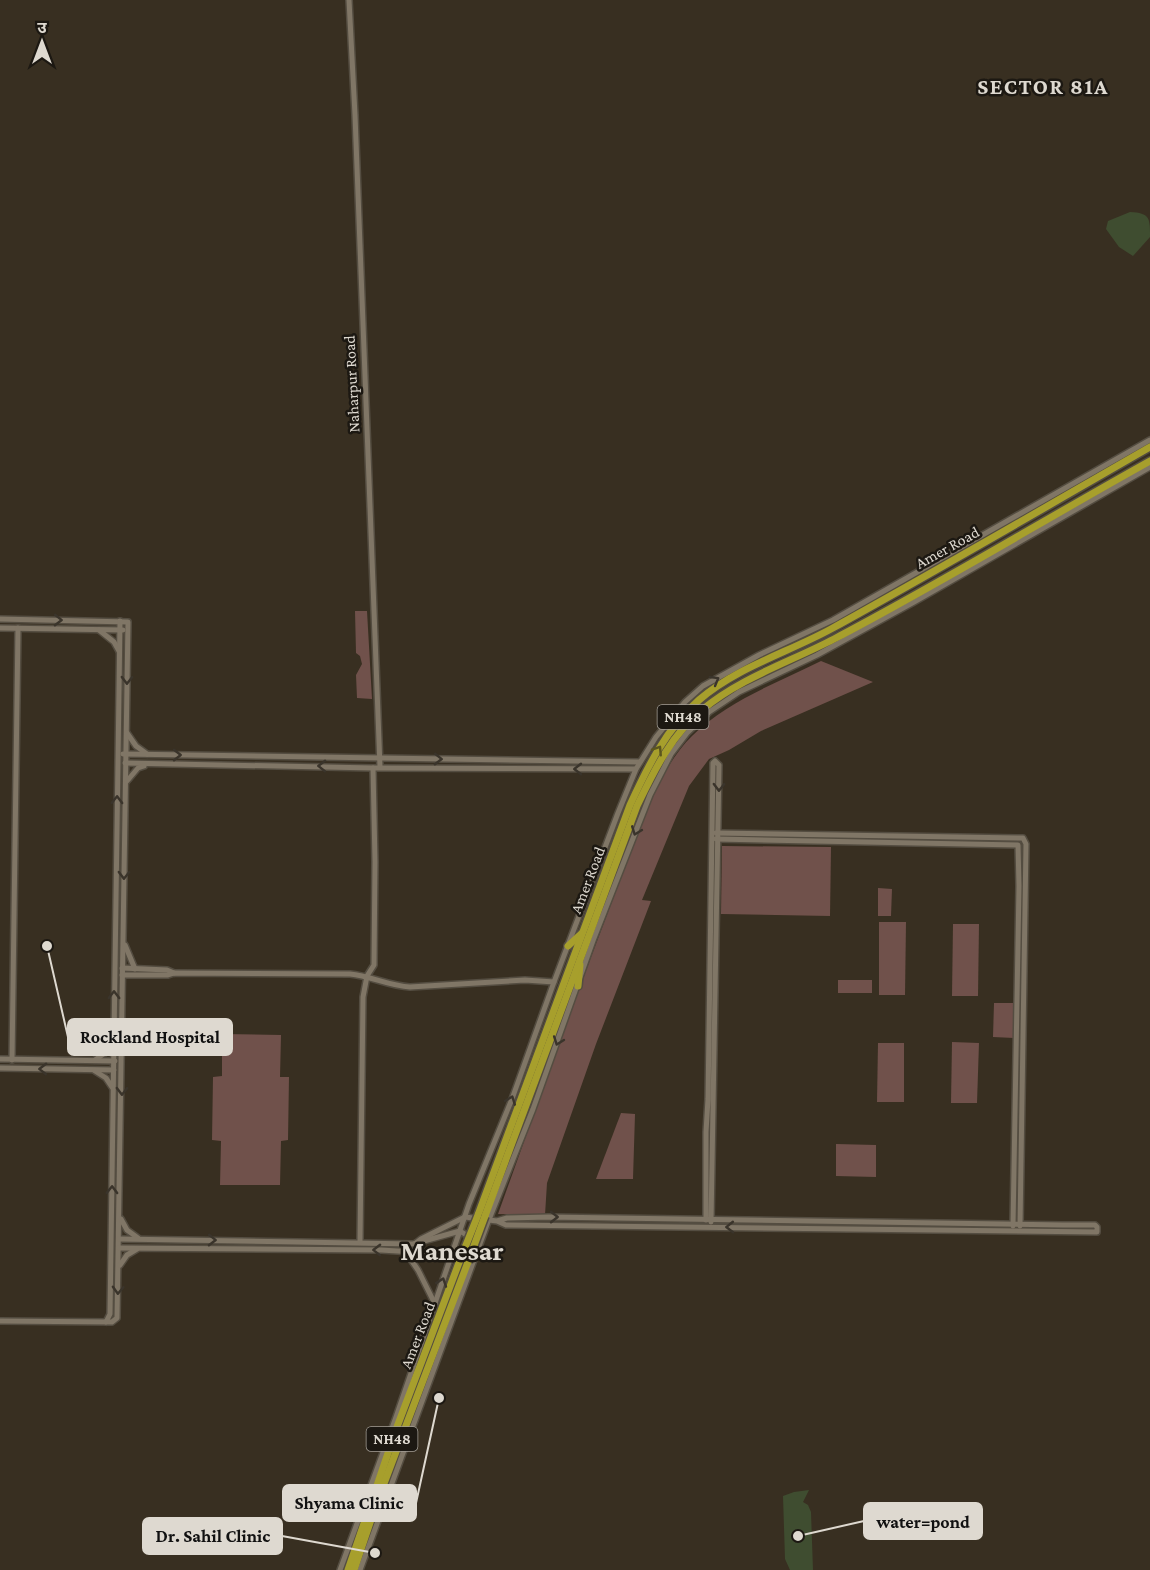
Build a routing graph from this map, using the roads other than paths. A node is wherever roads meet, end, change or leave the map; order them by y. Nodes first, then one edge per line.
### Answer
1 (349, 0) edge
2 (1150, 440) edge
3 (1150, 447) edge
4 (1150, 461) edge
5 (1150, 467) edge
6 (1073, 487) junction
7 (0, 619) edge
8 (120, 621) junction
9 (0, 628) edge
10 (18, 628) junction
11 (99, 629) junction
12 (120, 630) junction
13 (128, 630) junction
14 (781, 649) junction
15 (120, 652) junction
16 (806, 656) junction
17 (127, 731) junction
18 (118, 754) junction
19 (126, 755) junction
20 (148, 755) junction
21 (380, 758) junction
22 (640, 762) junction
23 (126, 763) junction
24 (118, 764) junction
25 (148, 764) junction
26 (380, 767) junction
27 (373, 768) junction
28 (636, 769) junction
29 (126, 783) junction
30 (714, 836) junction
31 (582, 933) junction
32 (123, 940) junction
33 (568, 946) junction
34 (580, 956) junction
35 (135, 969) junction
36 (115, 972) junction
37 (123, 972) junction
38 (174, 973) junction
39 (368, 976) junction
40 (554, 982) junction
41 (578, 986) junction
42 (114, 1040) junction
43 (0, 1059) edge
44 (12, 1059) junction
45 (93, 1061) junction
46 (114, 1061) junction
47 (122, 1061) junction
48 (0, 1068) edge
49 (92, 1069) junction
50 (122, 1069) junction
51 (113, 1070) junction
52 (113, 1091) junction
53 (120, 1217) junction
54 (465, 1217) junction
55 (484, 1217) junction
56 (709, 1219) junction
57 (497, 1221) junction
58 (1017, 1224) junction
59 (710, 1228) junction
60 (460, 1231) junction
61 (1016, 1231) junction
62 (111, 1239) junction
63 (120, 1239) junction
64 (140, 1239) junction
65 (173, 1240) junction
66 (360, 1242) junction
67 (416, 1243) junction
68 (481, 1244) junction
69 (111, 1248) junction
70 (120, 1248) junction
71 (139, 1248) junction
72 (173, 1248) junction
73 (405, 1251) junction
74 (452, 1254) junction
75 (477, 1256) junction
76 (464, 1261) junction
77 (119, 1266) junction
78 (435, 1304) junction
79 (0, 1321) edge
80 (106, 1322) junction
81 (421, 1403) junction
82 (396, 1417) junction
83 (410, 1417) junction
84 (396, 1427) junction
85 (391, 1475) junction
86 (340, 1570) edge
87 (348, 1570) edge
88 (354, 1570) edge
89 (360, 1570) edge

1 - 21 street, Naharpur Road
2 - 6 street
3 - 6 highway, Amer Road / NH48
4 - 16 highway, Amer Road / NH48
5 - 16 street
6 - 14 highway, Amer Road / NH48
7 -> 8 street
8 - 12 street
8 - 13 street
9 - 10 street
10 - 11 street
10 - 44 street
11 - 12 street
11 - 15 street
12 - 13 street
12 - 15 street
13 -> 17 street
22 -> 14 street
31 -> 14 highway, Amer Road / NH48
15 - 18 street
16 - 34 highway, Amer Road / NH48
16 -> 41 street
17 - 19 street
17 - 20 street
18 - 19 street
18 - 24 street
19 - 20 street
19 - 23 street
20 -> 21 street
21 -> 22 street
21 - 26 street, Naharpur Road
22 - 28 street
23 - 24 street
23 - 25 street
23 - 29 street
36 -> 24 street
27 -> 25 street
25 - 29 street
26 - 27 street
28 -> 26 street
27 - 39 street
28 - 33 street
29 -> 32 street
30 -> 30 street
30 - 56 street
30 - 58 street
31 - 33 highway
31 - 55 highway, Amer Road / NH48
32 - 35 street
32 - 37 street
33 - 40 street
34 - 41 highway
34 - 55 highway, Amer Road / NH48
35 - 37 street
35 - 38 street
36 - 37 street
42 -> 36 street
37 - 38 street
37 - 47 street
38 - 39 street
39 - 40 street
39 - 66 street
54 -> 40 street
41 -> 55 street
42 - 45 street
42 - 46 street
43 - 44 street
44 - 45 street
45 - 46 street
46 - 47 street
46 - 51 street
47 - 50 street
49 -> 48 street
49 - 51 street
49 - 52 street
50 - 51 street
50 -> 53 street
51 - 52 street
62 -> 52 street
53 - 63 street
53 - 64 street
54 - 55 street
54 - 60 street
54 - 67 street
55 - 57 street
55 - 68 street
55 - 76 highway, Amer Road / NH48, bridge
57 -> 56 street
56 - 58 street
56 - 59 street
57 - 59 street
58 - 61 street
58 - 61 street
61 -> 59 street
60 - 67 street
60 - 68 street
60 - 74 street
62 - 63 street
62 - 69 street
63 - 64 street
63 - 70 street
64 - 65 street
65 -> 66 street
65 - 72 street
66 - 67 street
68 - 75 street
69 - 70 street
69 - 80 street
70 - 71 street
70 - 77 street
71 - 72 street
71 - 77 street
73 -> 72 street
73 - 74 street
73 - 78 street
74 - 75 street
78 -> 74 street
75 - 81 street
76 - 83 highway, Amer Road / NH48
76 - 84 highway, Amer Road / NH48
77 -> 80 street
78 - 82 street
79 - 80 street
81 - 83 highway
81 - 85 street
82 - 84 highway
82 - 86 street
83 - 85 highway, Amer Road / NH48
84 - 87 highway, Amer Road / NH48
85 - 88 highway, Amer Road / NH48
85 - 89 street

